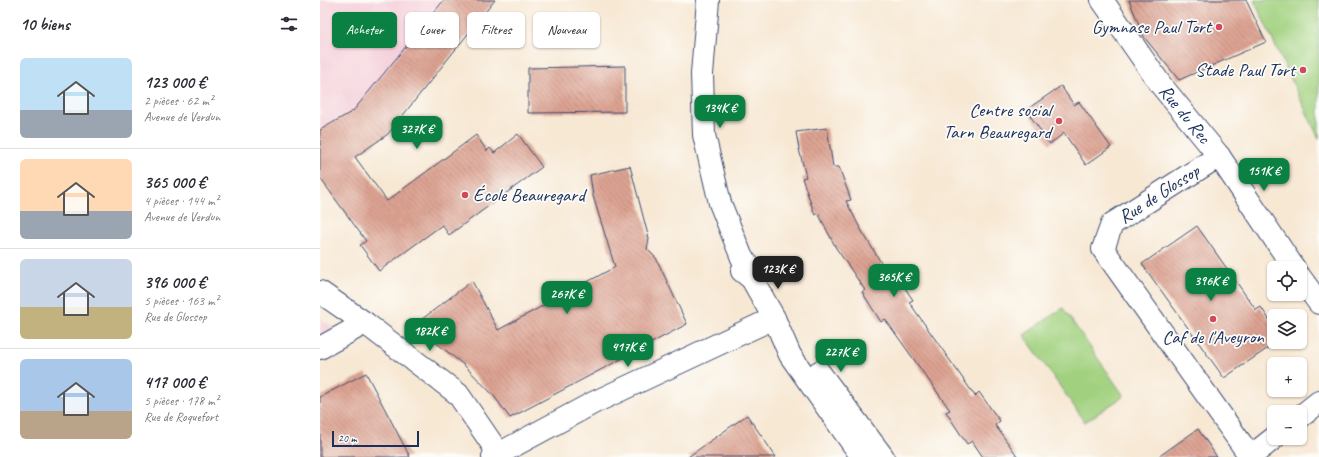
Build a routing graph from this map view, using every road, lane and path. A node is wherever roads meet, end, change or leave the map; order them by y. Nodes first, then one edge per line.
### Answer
1 (708, 0) edge
2 (1102, 0) edge
3 (1219, 156) junction
4 (1294, 261) edge
5 (1307, 281) edge
6 (320, 292) edge
7 (1319, 303) edge
8 (774, 318) junction
9 (365, 323) junction
10 (320, 348) edge
11 (1319, 402) edge
12 (1307, 411) edge
13 (1267, 444) edge
14 (498, 456) edge
15 (862, 457) edge
16 (883, 457) edge
17 (1250, 457) edge

1 - 8 street
2 - 3 street, Rue du Rec
3 - 4 street, Rue du Rec
3 - 17 street, Rue de Glossop
5 - 7 street, Rue du Rec
6 - 9 street
8 - 14 street
8 - 15 street
8 - 16 street
9 - 10 street
9 - 14 street
11 - 12 street
13 - 17 street, Rue de Glossop

